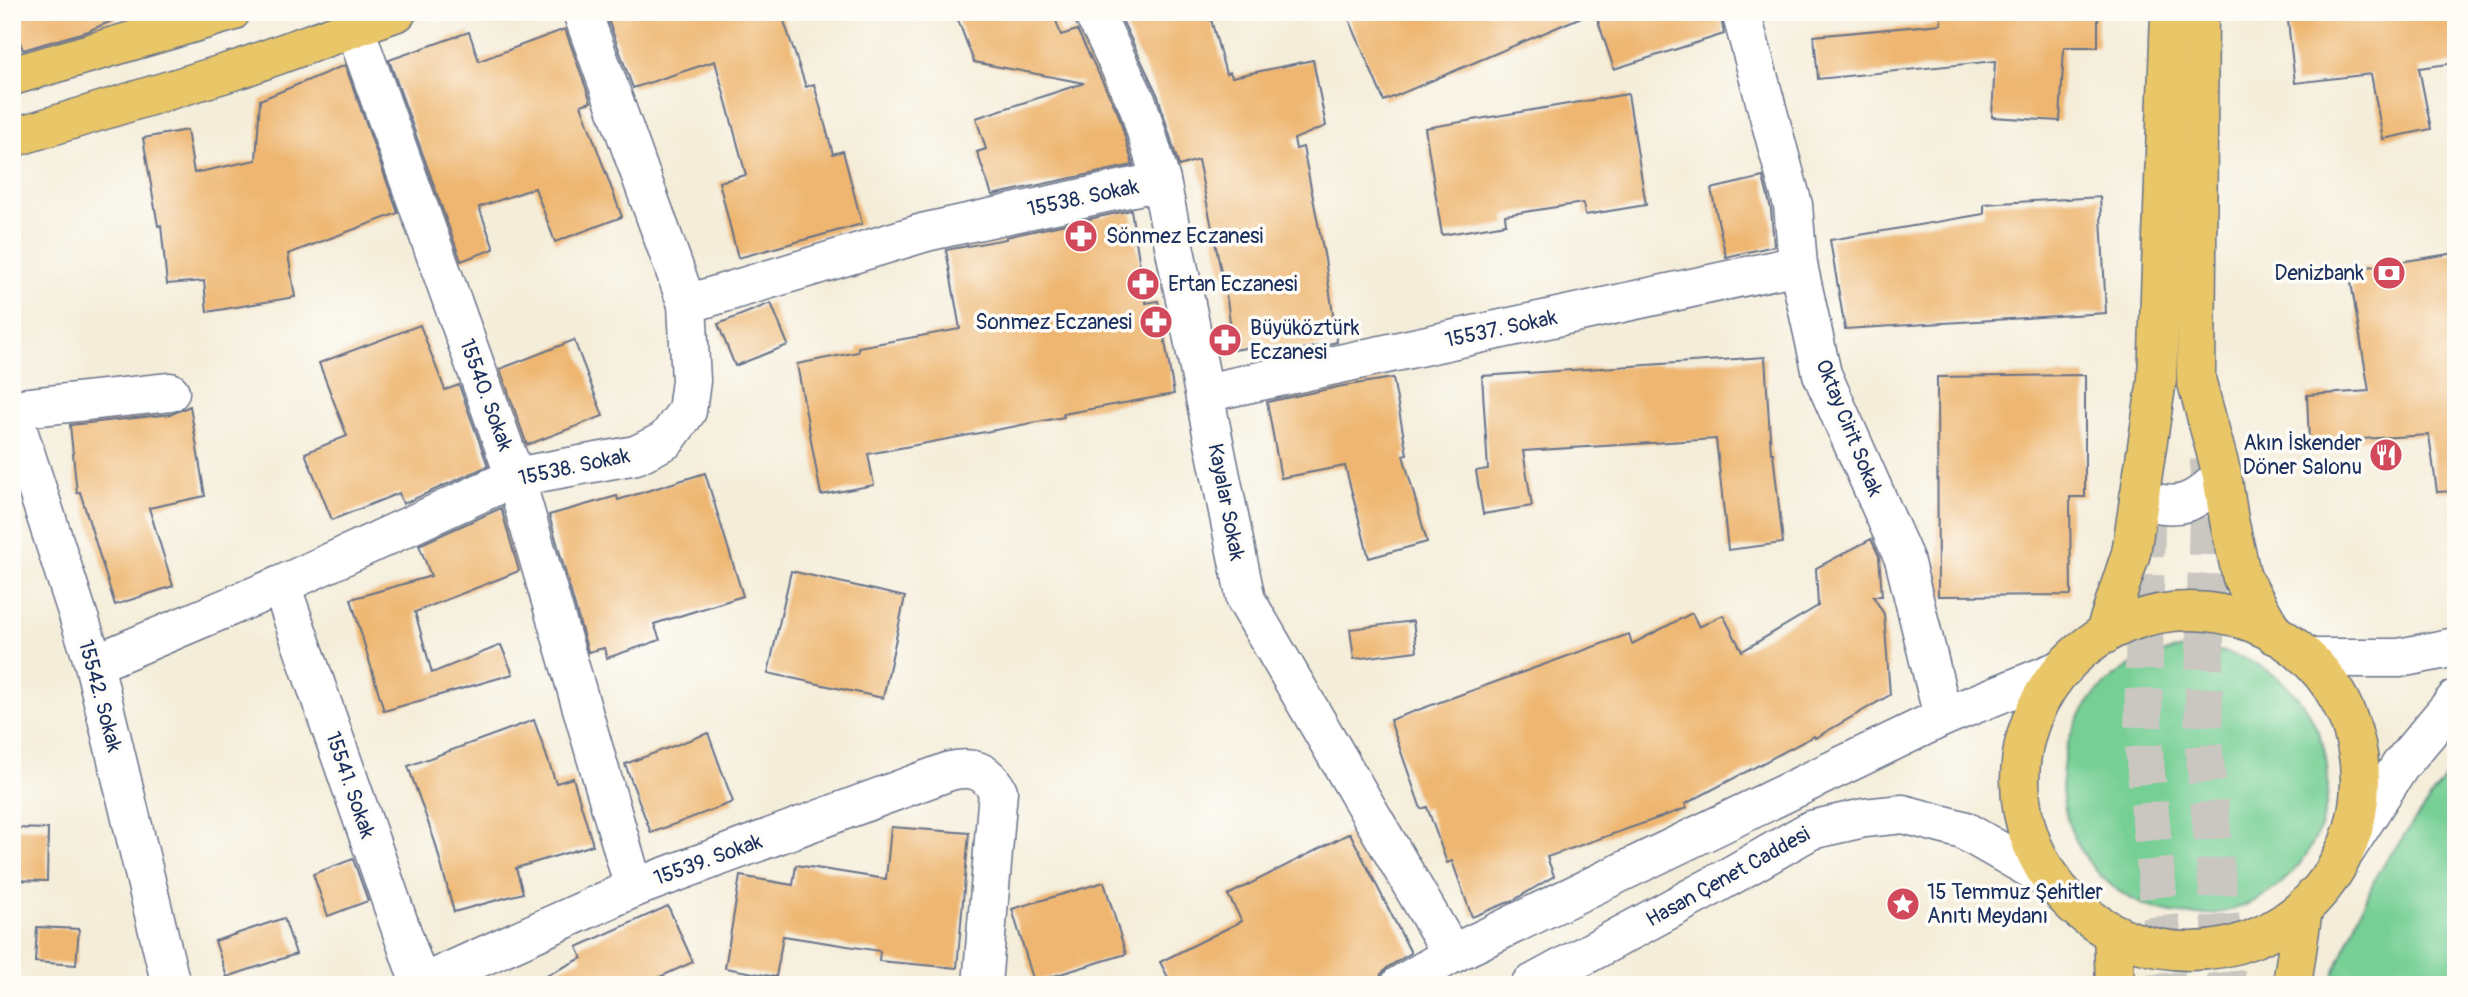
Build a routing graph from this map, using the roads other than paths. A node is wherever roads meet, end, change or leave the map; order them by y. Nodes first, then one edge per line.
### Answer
1 (397, 12) edge
2 (582, 12) edge
3 (1092, 12) edge
4 (1741, 12) edge
5 (2170, 12) edge
6 (2199, 12) edge
7 (221, 15) edge
8 (355, 29) junction
9 (239, 69) junction
10 (12, 76) edge
11 (12, 138) edge
12 (1161, 181) junction
13 (1798, 265) junction
14 (687, 304) junction
15 (170, 392) dead end
16 (1205, 393) junction
17 (12, 411) edge
18 (2222, 475) junction
19 (515, 478) junction
20 (2139, 498) junction
21 (281, 585) junction
22 (2104, 635) junction
23 (2275, 635) junction
24 (2456, 647) edge
25 (2309, 658) junction
26 (94, 664) junction
27 (2064, 668) junction
28 (2456, 699) edge
29 (1942, 717) junction
30 (2346, 850) junction
31 (2050, 880) junction
32 (634, 888) junction
33 (2303, 909) junction
34 (2113, 933) junction
35 (1452, 954) junction
36 (419, 984) edge
37 (171, 985) edge
38 (982, 985) edge
39 (1400, 985) edge
40 (1530, 985) edge
41 (2115, 985) edge
42 (2292, 985) edge

1 - 8 main road
2 - 14 street
3 - 12 street, Kayalar Sokak
4 - 13 street, Oktay Cirit Sokak
5 - 20 main road
6 - 18 main road
7 - 9 main road
7 - 10 main road
8 - 9 main road
8 - 19 street, 15540. Sokak
9 - 11 main road
12 - 14 street, 15538. Sokak
12 - 16 street, Kayalar Sokak
13 - 16 street, 15537. Sokak
13 - 29 street, Oktay Cirit Sokak
14 - 19 street, 15538. Sokak
15 - 17 street
16 - 35 street, Kayalar Sokak
17 - 26 street, 15542. Sokak
18 - 20 street
18 - 23 main road
19 - 21 street, 15538. Sokak
19 - 32 street, 15540. Sokak
20 - 22 main road
21 - 26 street, 15538. Sokak
21 - 36 street, 15541. Sokak
22 - 23 main road
22 - 27 main road
23 - 25 main road
24 - 25 street
25 - 30 main road
26 - 37 street, 15542. Sokak
27 - 29 street
27 - 31 main road
28 - 30 street
29 - 35 street
30 - 33 main road
31 - 34 main road
31 - 40 street, Hasan Çenet Caddesi
32 - 36 street, 15539. Sokak
32 - 38 street, 15539. Sokak
33 - 34 main road
33 - 42 main road
34 - 41 main road
35 - 39 street

